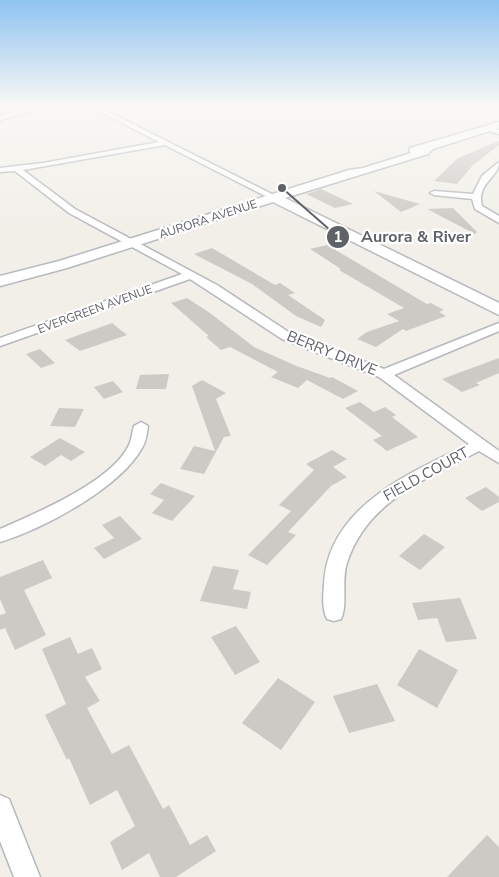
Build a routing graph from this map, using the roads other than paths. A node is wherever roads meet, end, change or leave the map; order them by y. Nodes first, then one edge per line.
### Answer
1 (142, 147) edge
2 (173, 147) edge
3 (429, 147) edge
4 (499, 164) edge
5 (16, 168) junction
6 (0, 170) edge
7 (434, 193) dead end
8 (274, 197) junction
9 (476, 197) junction
10 (499, 220) edge
11 (132, 243) junction
12 (62, 265) junction
13 (190, 275) junction
14 (0, 281) edge
15 (0, 288) edge
16 (499, 310) edge
17 (499, 327) edge
18 (0, 342) edge
19 (384, 374) junction
20 (141, 426) dead end
21 (479, 445) junction
22 (499, 458) edge
23 (0, 536) edge
24 (334, 613) dead end
25 (0, 808) edge
26 (27, 877) edge

1 - 5 street
2 - 8 street
3 - 8 main road, AURORA AVENUE
4 - 9 street
5 - 6 street
5 - 11 street, BERRY DRIVE
7 - 9 street
8 - 11 main road, AURORA AVENUE
8 - 16 main road
9 - 10 street
11 - 12 main road, AURORA AVENUE
11 - 13 street, BERRY DRIVE
12 - 14 main road, AURORA AVENUE
12 - 15 main road, AURORA AVENUE
13 - 18 street, EVERGREEN AVENUE
13 - 19 street, BERRY DRIVE
17 - 19 street
19 - 21 street, BERRY DRIVE
20 - 23 street
21 - 22 street, BERRY DRIVE
21 - 24 street, FIELD COURT
25 - 26 street

